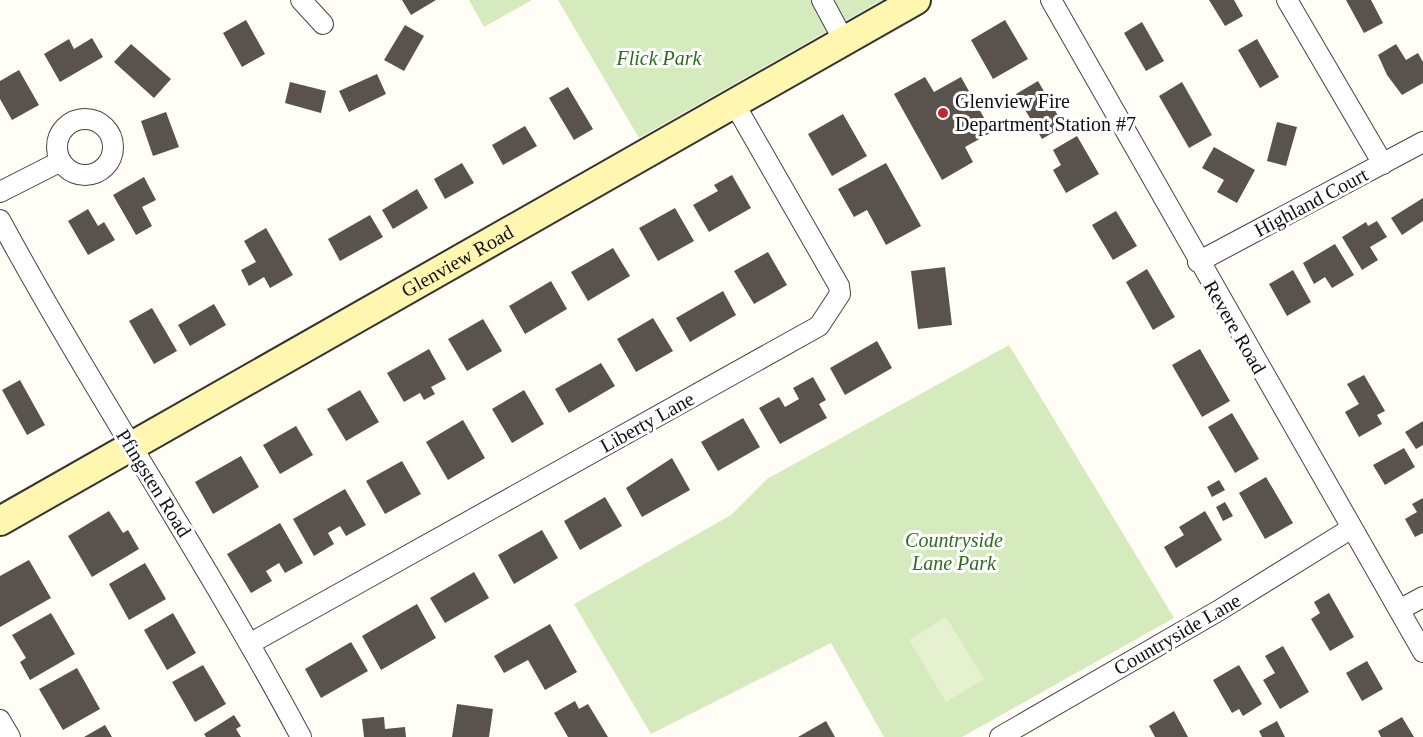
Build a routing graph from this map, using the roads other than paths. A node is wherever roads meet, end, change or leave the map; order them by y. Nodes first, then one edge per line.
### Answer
1 (301, 0) edge
2 (822, 0) edge
3 (916, 0) edge
4 (1051, 0) edge
5 (1287, 0) edge
6 (323, 24) dead end
7 (844, 40) junction
8 (734, 103) junction
9 (1423, 142) edge
10 (61, 161) dead end
11 (1383, 164) junction
12 (0, 192) edge
13 (2, 228) edge
14 (1198, 262) junction
15 (132, 446) junction
16 (0, 520) edge
17 (1352, 528) junction
18 (1423, 597) edge
19 (1399, 610) junction
20 (251, 643) junction
21 (1423, 652) edge
22 (0, 720) edge
23 (10, 737) edge
24 (301, 737) edge
25 (1000, 737) edge

1 - 6 street
2 - 7 street
3 - 7 main road, Glenview Road
4 - 14 street, Revere Road
5 - 11 street
7 - 8 main road, Glenview Road
8 - 15 main road, Glenview Road
8 - 20 street, Liberty Lane
9 - 11 street, Highland Court
10 - 12 street
11 - 14 street, Highland Court
13 - 15 street, Pfingsten Road
14 - 17 street, Revere Road
15 - 16 main road, Glenview Road
15 - 20 street, Pfingsten Road
17 - 19 street, Revere Road
17 - 25 street, Countryside Lane
18 - 19 street
19 - 21 street, Revere Road
20 - 24 street, Pfingsten Road
22 - 23 street

